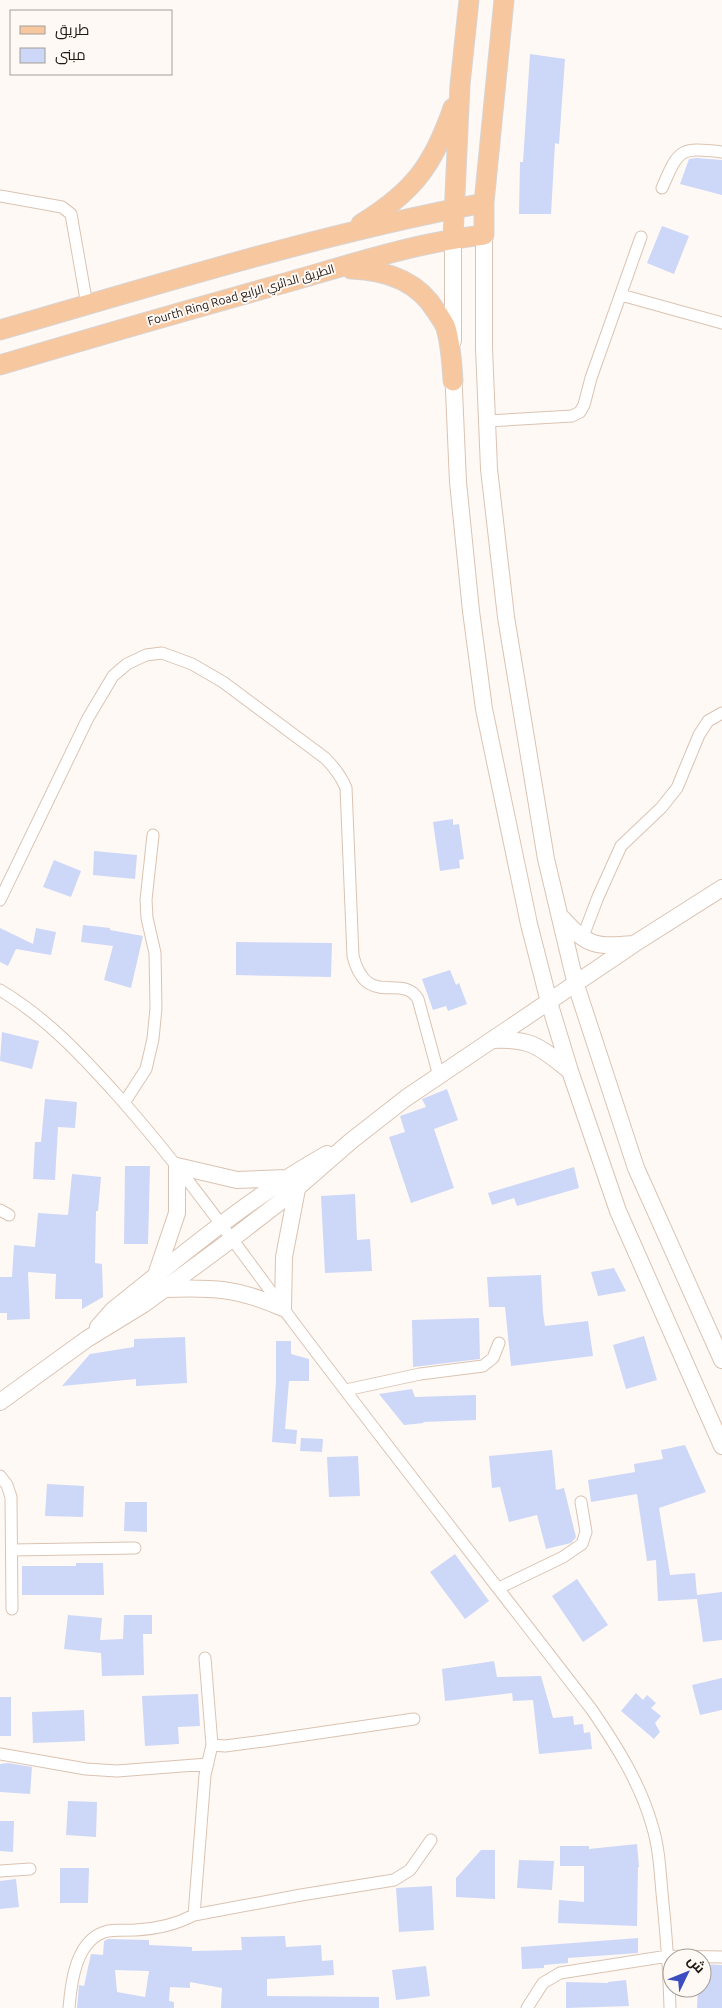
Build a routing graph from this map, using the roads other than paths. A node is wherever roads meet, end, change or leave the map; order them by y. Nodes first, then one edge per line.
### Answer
1 (469, 0) edge
2 (504, 0) edge
3 (460, 85) junction
4 (722, 152) edge
5 (662, 188) dead end
6 (0, 196) edge
7 (484, 203) junction
8 (454, 209) junction
9 (346, 233) junction
10 (484, 235) junction
11 (641, 237) dead end
12 (453, 238) junction
13 (334, 269) junction
14 (621, 295) junction
15 (87, 305) junction
16 (722, 323) edge
17 (0, 330) edge
18 (0, 364) edge
19 (453, 381) junction
20 (488, 421) junction
21 (722, 713) edge
22 (153, 835) dead end
23 (722, 888) edge
24 (0, 900) edge
25 (561, 918) junction
26 (582, 939) junction
27 (634, 944) junction
28 (576, 985) junction
29 (0, 990) edge
30 (549, 1002) junction
31 (492, 1040) junction
32 (570, 1070) junction
33 (439, 1076) junction
34 (124, 1103) junction
35 (177, 1166) junction
36 (293, 1183) junction
37 (221, 1224) junction
38 (232, 1239) junction
39 (160, 1282) junction
40 (283, 1308) junction
41 (499, 1343) dead end
42 (722, 1360) edge
43 (346, 1390) junction
44 (0, 1402) edge
45 (722, 1446) edge
46 (0, 1476) edge
47 (581, 1502) dead end
48 (135, 1548) dead end
49 (12, 1550) junction
50 (499, 1588) junction
51 (12, 1609) dead end
52 (205, 1658) dead end
53 (414, 1719) dead end
54 (212, 1745) junction
55 (0, 1754) edge
56 (208, 1764) junction
57 (431, 1840) dead end
58 (30, 1869) dead end
59 (0, 1871) edge
60 (194, 1915) junction
61 (667, 1948) edge
62 (662, 1957) edge
63 (69, 2008) edge
64 (527, 2008) edge

1 - 3 main road
2 - 7 main road
3 - 8 main road
3 - 9 main road
4 - 5 street
6 - 15 street
7 - 8 main road
7 - 10 main road
8 - 9 main road
8 - 12 main road
9 - 15 main road
10 - 12 main road, Fourth Ring Road الطريق الدائري الرابع
10 - 20 main road
11 - 14 street
12 - 13 main road, Fourth Ring Road الطريق الدائري الرابع
12 - 19 main road
13 - 18 main road, Fourth Ring Road الطريق الدائري الرابع
13 - 19 main road
14 - 16 street
14 - 20 street
15 - 17 main road
19 - 30 main road
20 - 25 main road
21 - 26 street
22 - 34 street
23 - 27 main road
24 - 33 street
25 - 26 main road
25 - 28 main road
26 - 27 main road
27 - 28 main road
28 - 30 main road
28 - 42 main road
29 - 34 street
30 - 31 main road
30 - 32 main road
31 - 32 main road
31 - 33 main road
32 - 45 main road
33 - 36 main road
34 - 35 street
35 - 36 main road
35 - 37 street
35 - 39 main road
36 - 37 main road
36 - 38 main road
36 - 40 main road
37 - 38 street
37 - 39 main road
38 - 39 main road
38 - 40 street
39 - 40 main road
39 - 44 main road
40 - 43 street
41 - 43 street
43 - 50 street
46 - 49 street
47 - 50 street
48 - 49 street
49 - 51 street
50 - 61 street
52 - 54 street
53 - 54 street
54 - 56 street
55 - 56 street
56 - 60 street
57 - 60 street
58 - 59 street
60 - 63 street
62 - 64 street

